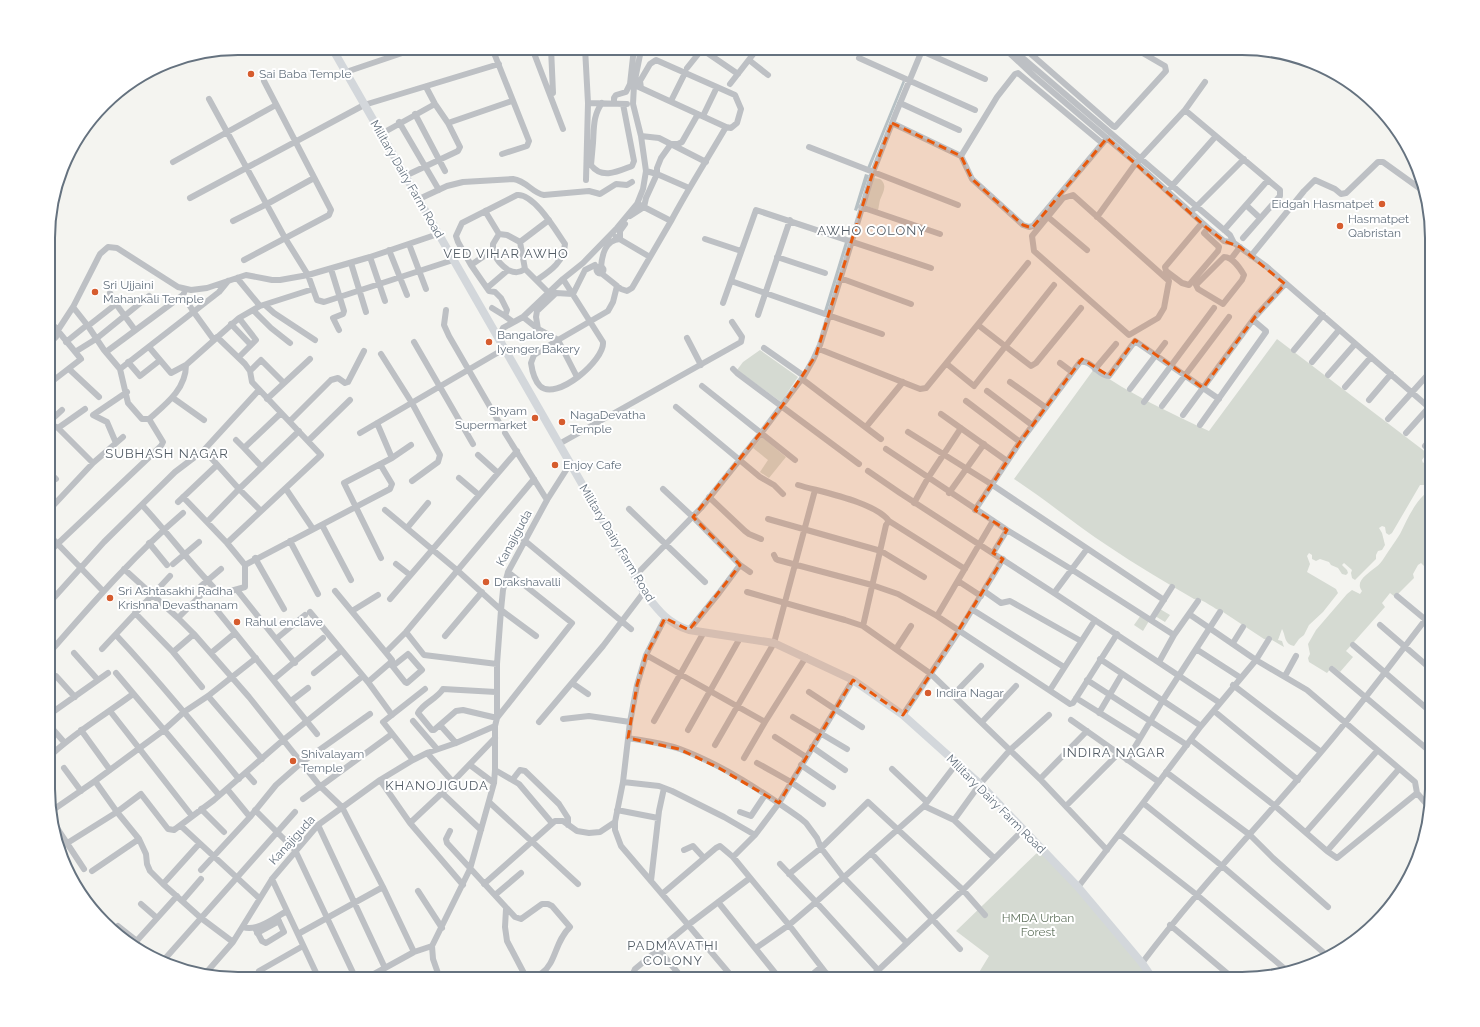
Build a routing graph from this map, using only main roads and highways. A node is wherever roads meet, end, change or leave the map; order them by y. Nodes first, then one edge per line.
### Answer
1 (336, 55) edge
2 (1148, 972) edge

1 - 2 main road, Military Dairy Farm Road

